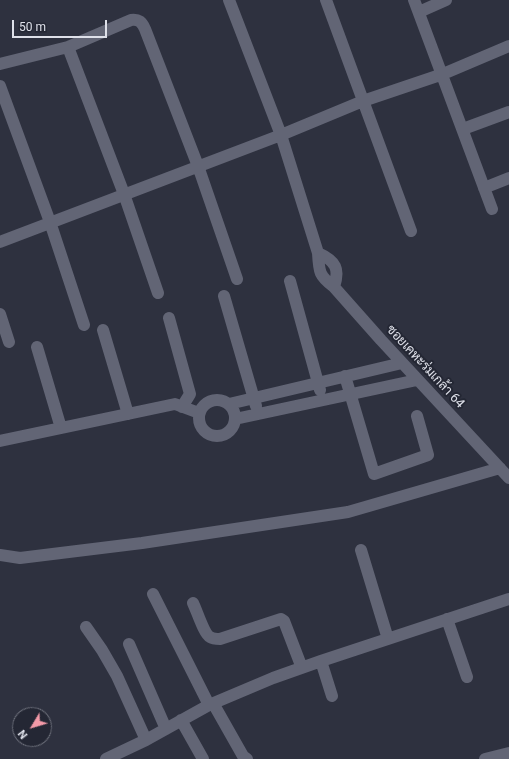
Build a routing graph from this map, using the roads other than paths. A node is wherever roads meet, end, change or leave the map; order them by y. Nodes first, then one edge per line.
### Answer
1 (229, 0) edge
2 (326, 0) edge
3 (414, 0) edge
4 (446, 0) edge
5 (419, 12) junction
6 (68, 46) junction
7 (509, 46) edge
8 (0, 64) edge
9 (443, 74) junction
10 (0, 86) edge
11 (363, 101) junction
12 (509, 112) edge
13 (463, 129) junction
14 (281, 134) junction
15 (198, 166) junction
16 (509, 178) edge
17 (484, 188) junction
18 (124, 194) junction
19 (492, 209) dead end
20 (50, 222) junction
21 (411, 231) dead end
22 (0, 242) edge
23 (318, 253) junction
24 (237, 279) dead end
25 (290, 281) dead end
26 (334, 287) junction
27 (158, 293) dead end
28 (224, 296) dead end
29 (0, 314) edge
30 (169, 318) dead end
31 (84, 325) dead end
32 (104, 330) dead end
33 (9, 342) dead end
34 (37, 348) dead end
35 (402, 363) junction
36 (345, 376) junction
37 (417, 380) junction
38 (318, 383) junction
39 (350, 394) junction
40 (254, 398) junction
41 (323, 400) junction
42 (229, 404) junction
43 (182, 407) junction
44 (199, 413) junction
45 (128, 414) junction
46 (258, 414) junction
47 (417, 416) dead end
48 (235, 419) junction
49 (61, 428) junction
50 (0, 441) edge
51 (500, 468) junction
52 (509, 478) edge
53 (361, 550) dead end
54 (0, 554) edge
55 (153, 594) dead end
56 (509, 599) edge
57 (193, 603) dead end
58 (448, 619) junction
59 (86, 627) dead end
60 (388, 639) junction
61 (129, 644) dead end
62 (321, 661) junction
63 (302, 668) junction
64 (467, 677) dead end
65 (332, 696) dead end
66 (211, 704) junction
67 (182, 720) junction
68 (166, 729) junction
69 (146, 740) junction
70 (509, 753) edge
71 (112, 758) edge
72 (202, 759) edge
73 (246, 759) edge
74 (484, 759) edge

1 - 14 street
2 - 11 street
3 - 5 street
4 - 5 street
5 - 9 street
6 - 8 street
6 - 15 street
6 - 18 street
7 - 9 street
9 - 11 street
9 - 13 street
10 - 20 street
11 - 14 street
11 - 21 street
12 - 13 street
13 - 17 street
14 - 15 street
14 - 23 street
15 - 18 street
15 - 24 street
16 - 17 street
17 - 19 street
18 - 20 street
18 - 27 street
20 - 22 street
20 - 31 street
23 - 26 street, ซอยเคหะร่มเกล้า 64
23 - 26 street
25 - 38 street
26 - 35 street, ซอยเคหะร่มเกล้า 64
28 - 40 street
29 - 33 street
30 - 43 street
32 - 45 street
34 - 49 street
35 - 36 street
35 - 37 street, ซอยเคหะร่มเกล้า 64
36 - 38 street
36 - 39 street
37 - 39 street
37 - 51 street, ซอยเคหะร่มเกล้า 64
38 - 40 street
38 - 41 street
39 - 41 street
39 - 47 street
40 - 42 street
40 - 46 street
41 - 46 street
42 - 44 street
42 - 48 street
43 - 44 street
43 - 45 street
44 - 48 street
45 - 49 street
46 - 48 street
49 - 50 street
51 - 52 street, ซอยเคหะร่มเกล้า 64
51 - 54 street
53 - 60 street
55 - 66 street
56 - 58 street
57 - 63 street
58 - 60 street
58 - 64 street
59 - 69 street
60 - 62 street
61 - 68 street
62 - 63 street
62 - 65 street
63 - 66 street
66 - 67 street
66 - 73 street
67 - 68 street
67 - 72 street
68 - 69 street
69 - 71 street
70 - 74 street

